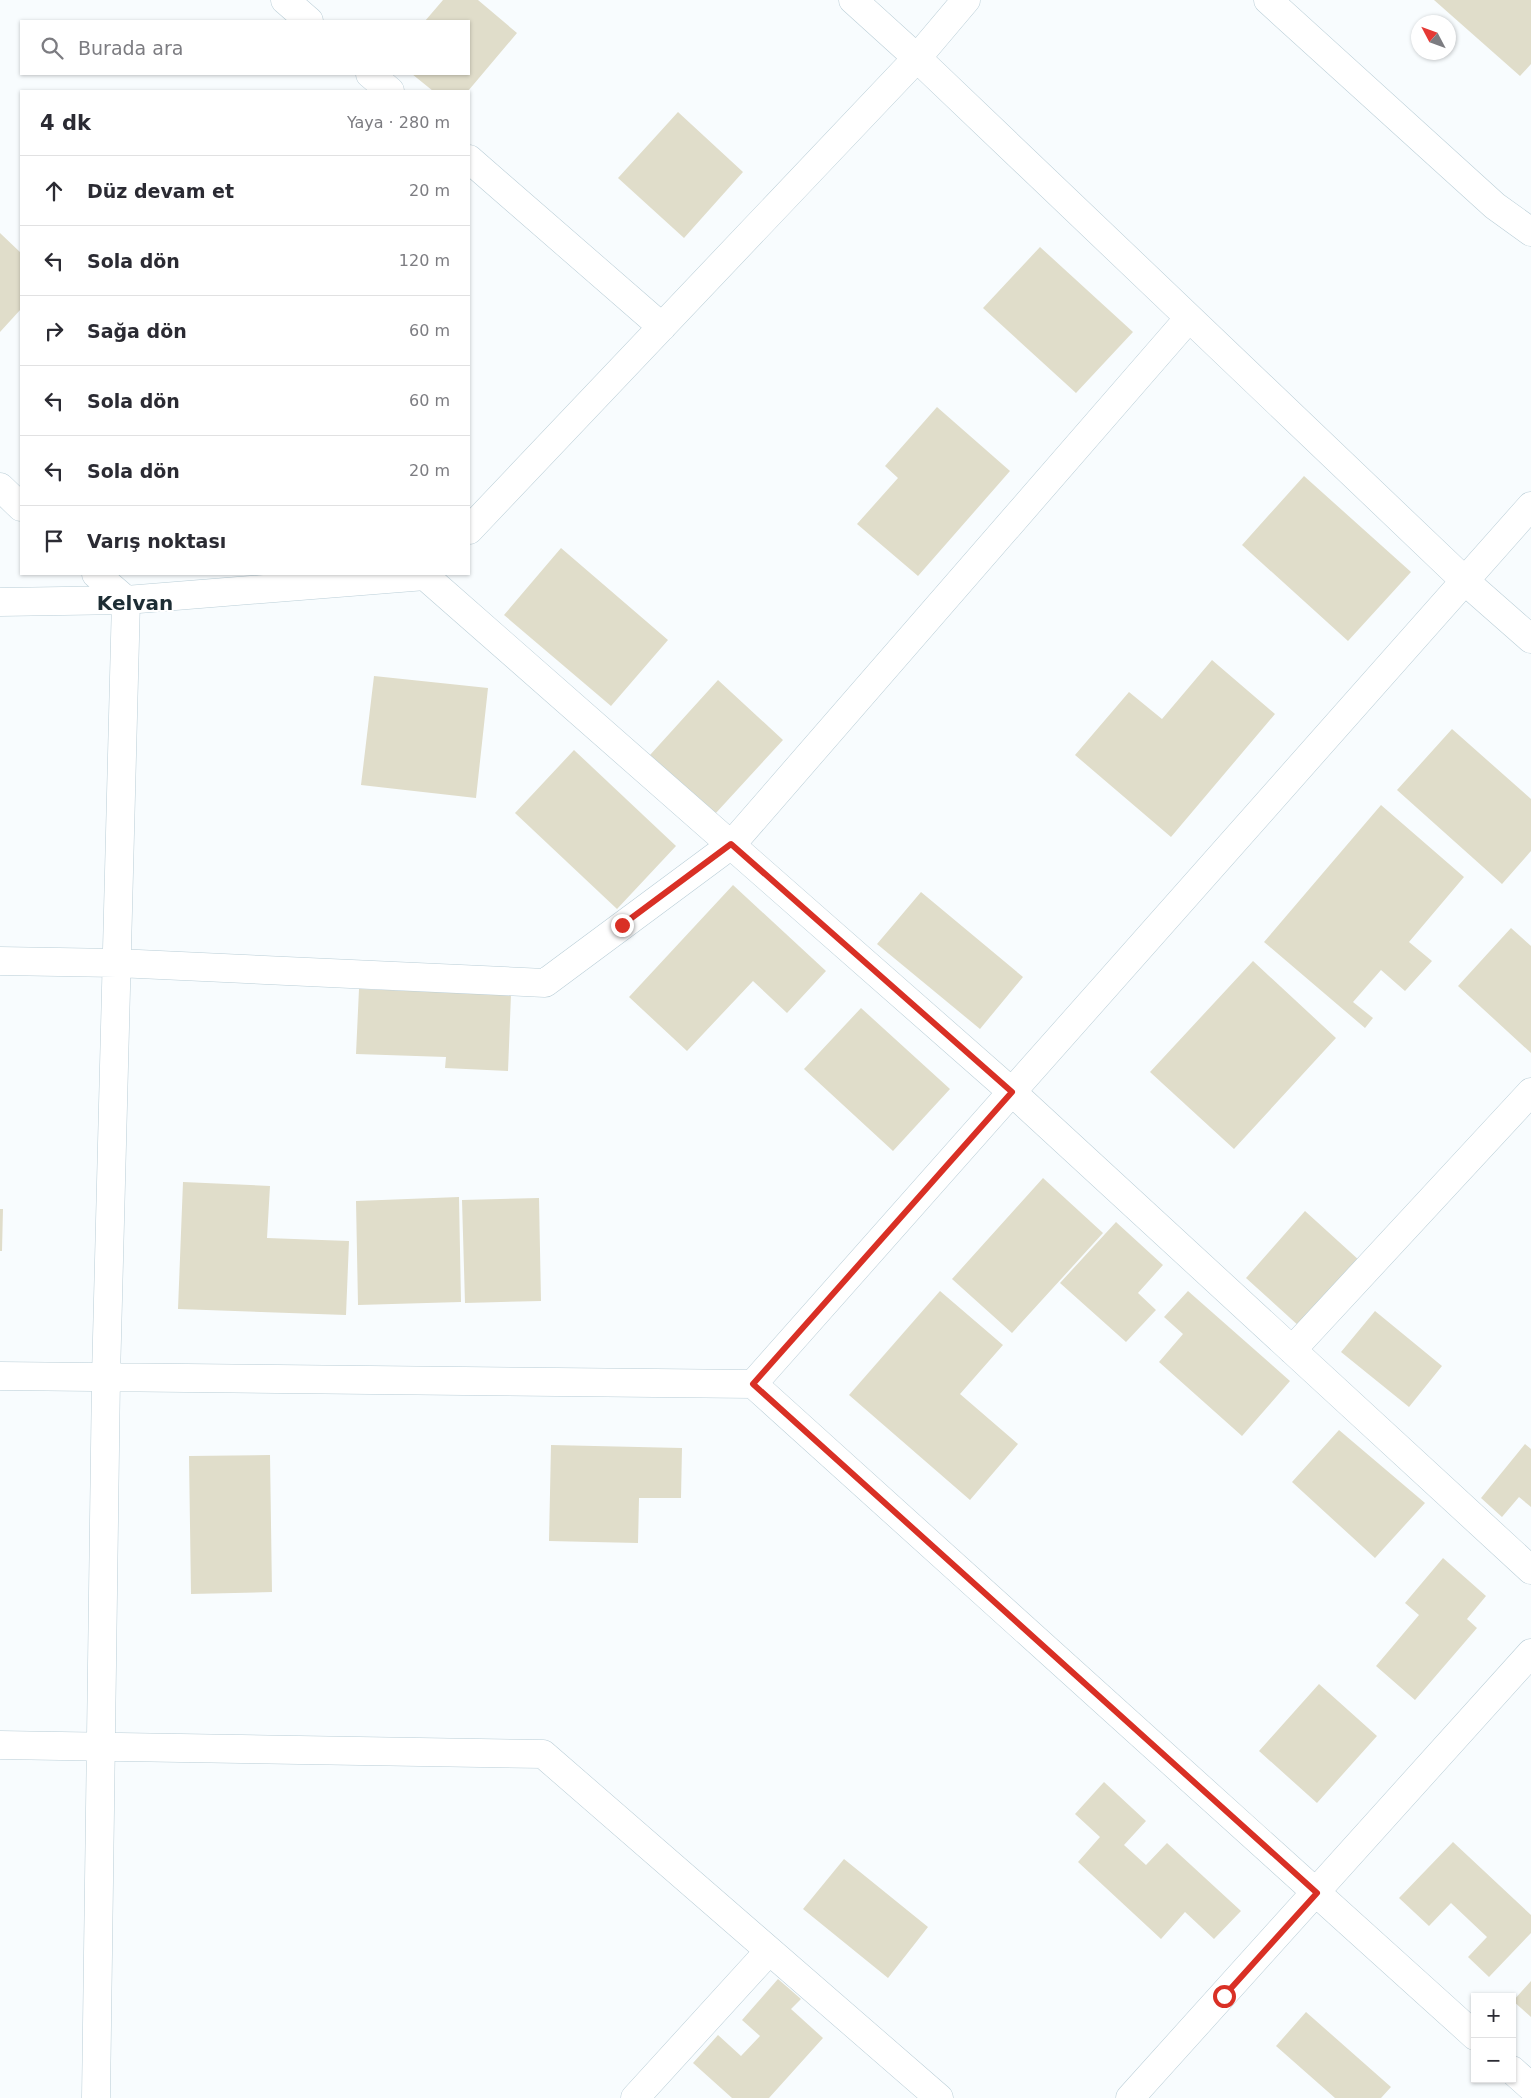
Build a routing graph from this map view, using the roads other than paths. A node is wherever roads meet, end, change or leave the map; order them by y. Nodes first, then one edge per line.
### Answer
1 (285, 0) edge
2 (853, 0) edge
3 (966, 0) edge
4 (1268, 0) edge
5 (309, 20) edge
6 (917, 58) junction
7 (371, 75) edge
8 (389, 90) edge
9 (470, 160) edge
10 (1495, 206) junction
11 (1531, 232) edge
12 (1531, 250) edge
13 (1189, 318) junction
14 (662, 327) junction
15 (0, 487) edge
16 (20, 505) edge
17 (1531, 506) edge
18 (470, 529) edge
19 (97, 575) edge
20 (426, 575) edge
21 (1464, 581) junction
22 (126, 600) junction
23 (0, 602) edge
24 (1531, 639) edge
25 (731, 844) junction
26 (0, 961) edge
27 (117, 963) junction
28 (1012, 1092) junction
29 (1531, 1092) edge
30 (1292, 1350) junction
31 (0, 1376) edge
32 (106, 1377) junction
33 (753, 1384) junction
34 (1531, 1570) edge
35 (1531, 1653) edge
36 (0, 1745) edge
37 (101, 1748) junction
38 (1317, 1893) junction
39 (769, 1951) junction
40 (1471, 2032) edge
41 (1516, 2074) edge
42 (1531, 2087) edge
43 (96, 2098) edge
44 (635, 2098) edge
45 (939, 2098) edge
46 (1130, 2098) edge

1 - 5 street
2 - 6 street
3 - 6 street
4 - 10 street
6 - 13 street
6 - 14 street
7 - 8 street
9 - 14 street
10 - 11 street
10 - 12 street
13 - 21 street
13 - 25 street
14 - 18 street
15 - 16 street
17 - 21 street
19 - 22 street
20 - 22 street
20 - 25 street
21 - 24 street
21 - 28 street
22 - 23 street
22 - 27 street
25 - 27 street
25 - 28 street
26 - 27 street
27 - 32 street
28 - 30 street
28 - 33 street
29 - 30 street
30 - 34 street
31 - 32 street
32 - 33 street
32 - 37 street
33 - 38 street
35 - 38 street
36 - 37 street
37 - 39 street
37 - 43 street
38 - 40 street
38 - 46 street
39 - 44 street
39 - 45 street
41 - 42 street

